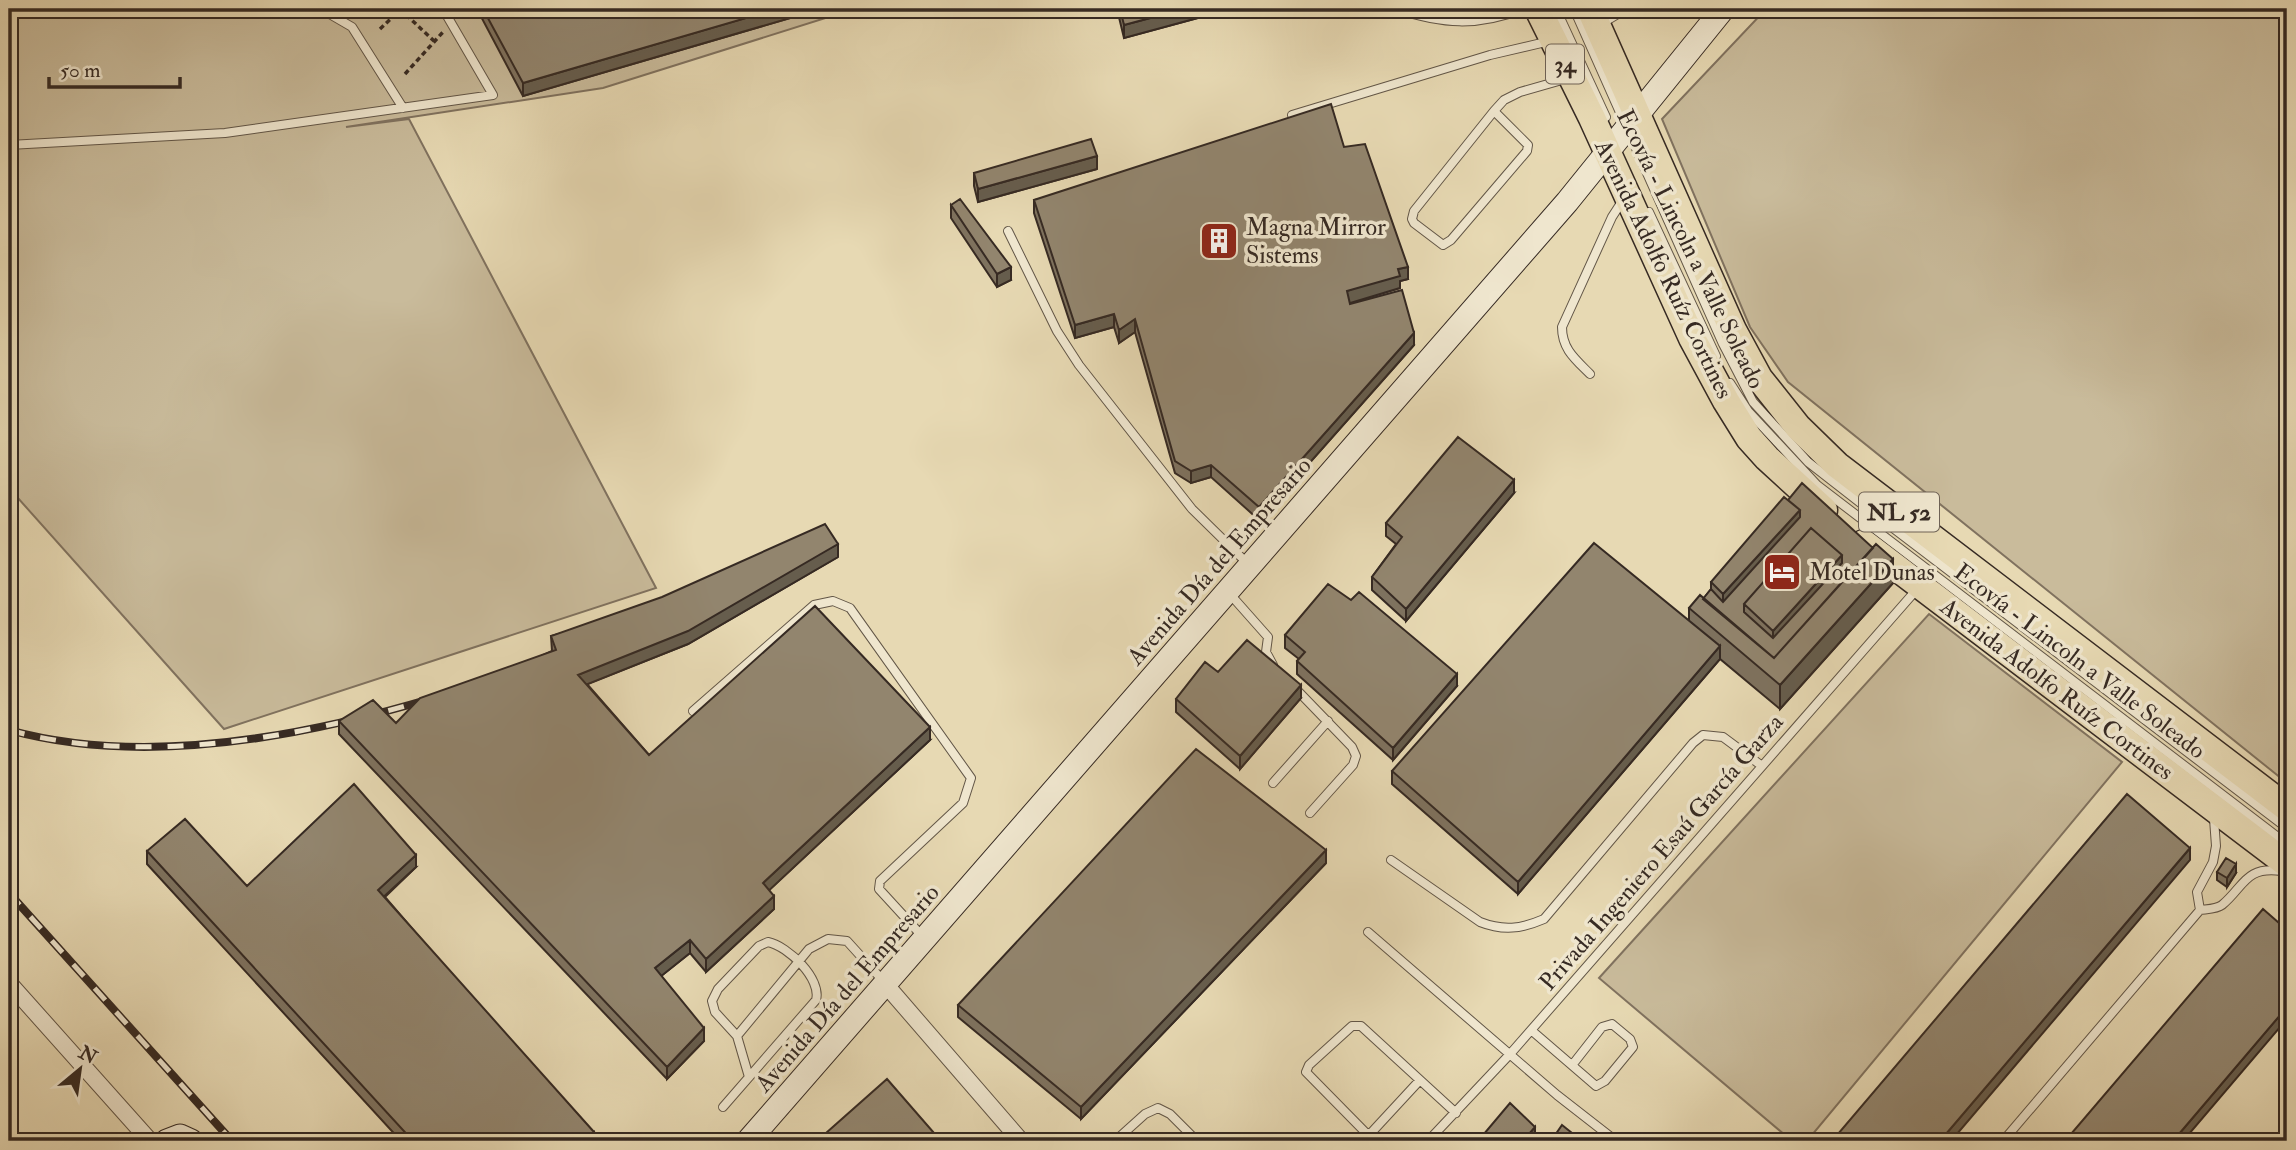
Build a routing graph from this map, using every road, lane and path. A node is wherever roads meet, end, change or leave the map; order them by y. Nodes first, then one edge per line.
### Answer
1 (321, 9) edge
2 (401, 9) edge
3 (443, 9) edge
4 (1396, 9) edge
5 (1523, 9) edge
6 (1538, 9) edge
7 (1556, 9) edge
8 (1574, 9) edge
9 (1626, 9) edge
10 (1723, 9) edge
11 (1594, 17) edge
12 (380, 29) dead end
13 (444, 31) dead end
14 (1553, 41) junction
15 (435, 42) dead end
16 (405, 74) dead end
17 (1572, 77) junction
18 (403, 108) junction
19 (1494, 111) junction
20 (1292, 114) edge
21 (1622, 137) junction
22 (9, 145) edge
23 (1636, 198) junction
24 (1008, 231) dead end
25 (1590, 374) dead end
26 (1249, 565) junction
27 (1920, 585) junction
28 (1227, 591) junction
29 (1279, 671) edge
30 (1289, 681) edge
31 (693, 711) edge
32 (1328, 721) junction
33 (1762, 766) junction
34 (1273, 783) dead end
35 (2211, 806) junction
36 (2287, 808) edge
37 (1310, 813) dead end
38 (2287, 828) edge
39 (2287, 844) edge
40 (1391, 860) dead end
41 (2287, 864) edge
42 (2287, 872) edge
43 (2200, 910) junction
44 (1368, 932) dead end
45 (926, 939) junction
46 (798, 962) junction
47 (9, 983) edge
48 (887, 985) junction
49 (1531, 1030) junction
50 (737, 1036) junction
51 (1511, 1053) junction
52 (1573, 1064) junction
53 (749, 1077) junction
54 (1420, 1080) junction
55 (723, 1107) dead end
56 (1456, 1113) junction
57 (150, 1141) edge
58 (167, 1141) edge
59 (191, 1141) edge
60 (748, 1141) edge
61 (1021, 1141) edge
62 (1115, 1141) edge
63 (1197, 1141) edge
64 (1428, 1141) edge
65 (1616, 1141) edge
66 (2003, 1141) edge

1 - 18 lane
2 - 12 path
2 - 15 path
3 - 18 lane
4 - 5 lane
6 - 14 main road, Avenida Adolfo Ruíz Cortines / 34
7 - 21 lane, Ecovía - Lincoln a Valle Soleado
8 - 21 lane
9 - 11 lane
10 - 21 street, Avenida Día del Empresario
11 - 21 main road, Avenida Adolfo Ruíz Cortines / 34
13 - 16 path
14 - 17 main road, Avenida Adolfo Ruíz Cortines / 34
14 - 20 lane
17 - 19 lane
17 - 21 main road, Avenida Adolfo Ruíz Cortines / 34
18 - 22 lane
19 - 19 lane
21 - 23 main road, Avenida Adolfo Ruíz Cortines / NL 52
21 - 26 street, Avenida Día del Empresario
21 - 36 main road, Avenida Adolfo Ruíz Cortines / NL 52
21 - 38 lane
23 - 25 lane
23 - 27 main road, Avenida Adolfo Ruíz Cortines / NL 52
23 - 39 lane, Ecovía - Lincoln a Valle Soleado
24 - 26 lane
26 - 28 street, Avenida Día del Empresario
27 - 33 lane, Privada Ingeniero Esaú García Garza
27 - 35 main road, Avenida Adolfo Ruíz Cortines / NL 52
28 - 29 lane
28 - 45 street, Avenida Día del Empresario
30 - 32 lane
31 - 45 lane
32 - 34 lane
32 - 37 lane
33 - 40 lane
33 - 49 lane, Privada Ingeniero Esaú García Garza
35 - 41 main road, Avenida Adolfo Ruíz Cortines / NL 52
35 - 43 lane
42 - 43 lane
43 - 66 lane
44 - 51 lane
45 - 48 street, Avenida Día del Empresario
46 - 48 lane
46 - 50 lane
46 - 50 lane
46 - 53 lane
47 - 57 street
48 - 60 street, Avenida Día del Empresario
48 - 61 street
49 - 51 lane, Privada Ingeniero Esaú García Garza
49 - 52 lane
50 - 53 lane
51 - 56 lane, Privada Ingeniero Esaú García Garza
51 - 65 lane
52 - 52 lane
53 - 55 lane
54 - 54 lane
54 - 56 lane
56 - 64 lane, Privada Ingeniero Esaú García Garza
58 - 59 street
62 - 63 lane

